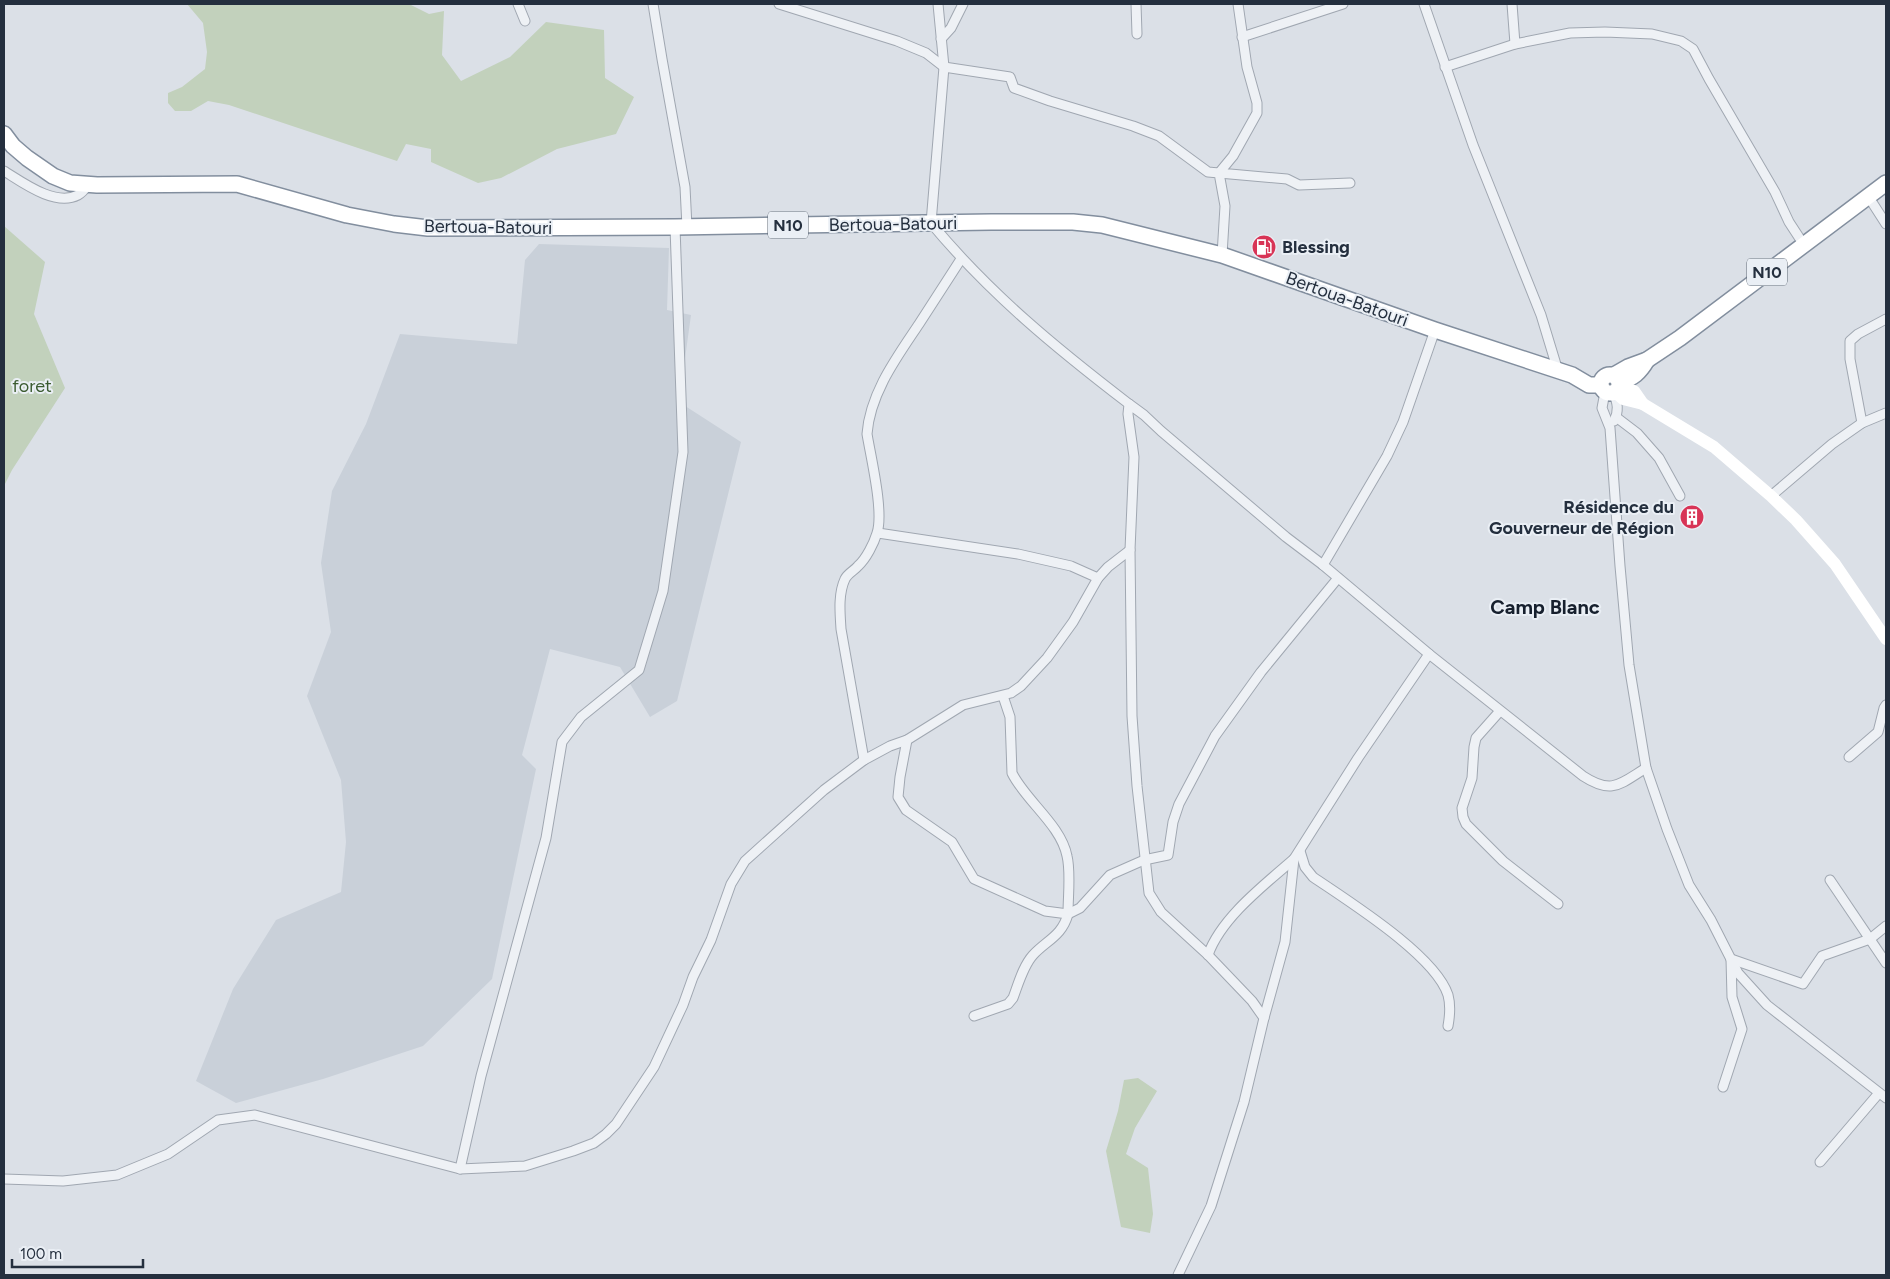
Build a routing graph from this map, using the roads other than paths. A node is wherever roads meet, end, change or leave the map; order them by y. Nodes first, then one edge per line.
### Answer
1 (518, 4) edge
2 (654, 4) edge
3 (779, 4) edge
4 (938, 4) edge
5 (963, 4) edge
6 (1136, 4) edge
7 (1238, 4) edge
8 (1344, 4) edge
9 (1424, 4) edge
10 (1512, 4) edge
11 (525, 21) dead end
12 (1137, 34) dead end
13 (1242, 38) junction
14 (941, 40) junction
15 (1515, 44) junction
16 (944, 67) junction
17 (1445, 67) junction
18 (4, 134) edge
19 (4, 171) edge
20 (1219, 173) junction
21 (1350, 183) dead end
22 (1886, 183) edge
23 (89, 184) junction
24 (1868, 196) junction
25 (931, 223) junction
26 (1886, 224) edge
27 (681, 227) junction
28 (1804, 245) junction
29 (1222, 255) junction
30 (961, 259) junction
31 (1886, 320) edge
32 (1435, 330) junction
33 (1565, 373) junction
34 (1611, 385) junction
35 (1129, 404) junction
36 (1886, 413) edge
37 (1616, 418) junction
38 (1862, 423) junction
39 (1610, 428) junction
40 (1680, 496) dead end
41 (1771, 496) junction
42 (878, 533) junction
43 (1130, 550) junction
44 (1324, 565) junction
45 (1098, 578) junction
46 (1338, 578) junction
47 (1886, 640) edge
48 (1429, 654) junction
49 (1002, 696) junction
50 (1886, 705) edge
51 (1500, 711) junction
52 (907, 740) junction
53 (1849, 757) dead end
54 (864, 760) junction
55 (1646, 768) junction
56 (1300, 851) junction
57 (1294, 859) junction
58 (1144, 860) junction
59 (1830, 880) dead end
60 (1558, 904) dead end
61 (1068, 914) junction
62 (1886, 926) edge
63 (1870, 938) junction
64 (1208, 955) junction
65 (1731, 959) junction
66 (1886, 963) edge
67 (974, 1016) dead end
68 (1264, 1018) junction
69 (1448, 1026) dead end
70 (1724, 1087) dead end
71 (1883, 1096) edge
72 (1820, 1162) dead end
73 (460, 1169) junction
74 (4, 1179) edge
75 (1178, 1275) edge

1 - 11 street
2 - 27 street
3 - 16 street
4 - 14 street
5 - 14 street
6 - 12 street
7 - 13 street
8 - 13 street
9 - 17 street
10 - 15 street
13 - 20 street
14 - 16 street
15 - 17 street
15 - 28 street
16 - 20 street
16 - 25 street
17 - 33 street
18 - 23 highway, Bertoua-Batouri / N10
19 - 23 street
20 - 21 street
20 - 29 street
22 - 24 highway, N10
23 - 27 highway, Bertoua-Batouri / N10
24 - 26 street
24 - 28 highway, N10
25 - 27 highway, Bertoua-Batouri / N10
25 - 29 highway, Bertoua-Batouri / N10
25 - 30 street
27 - 73 street
28 - 34 highway, N10
29 - 32 highway, Bertoua-Batouri / N10
30 - 35 street
30 - 42 street
31 - 38 street
32 - 33 highway, Bertoua-Batouri / N10
32 - 44 street
33 - 34 highway, Bertoua-Batouri / N10
34 - 37 street
34 - 39 street
34 - 41 main road
35 - 43 street
35 - 44 street
36 - 38 street
37 - 39 street
37 - 40 street
38 - 41 street
39 - 55 street
41 - 47 main road
42 - 45 street
42 - 54 street
43 - 45 street
43 - 58 street
44 - 46 street
45 - 49 street
46 - 48 street
46 - 58 street
48 - 51 street
48 - 56 street
49 - 52 street
49 - 61 street
50 - 53 street
51 - 55 street
51 - 60 street
52 - 54 street
52 - 61 street
54 - 73 street
55 - 65 street
56 - 57 street
56 - 69 street
57 - 64 street
57 - 68 street
58 - 61 street
58 - 64 street
59 - 63 street
61 - 67 street
62 - 63 street
63 - 65 street
63 - 66 street
64 - 68 street
65 - 70 street
65 - 71 street
68 - 75 street
71 - 72 street
73 - 74 street

